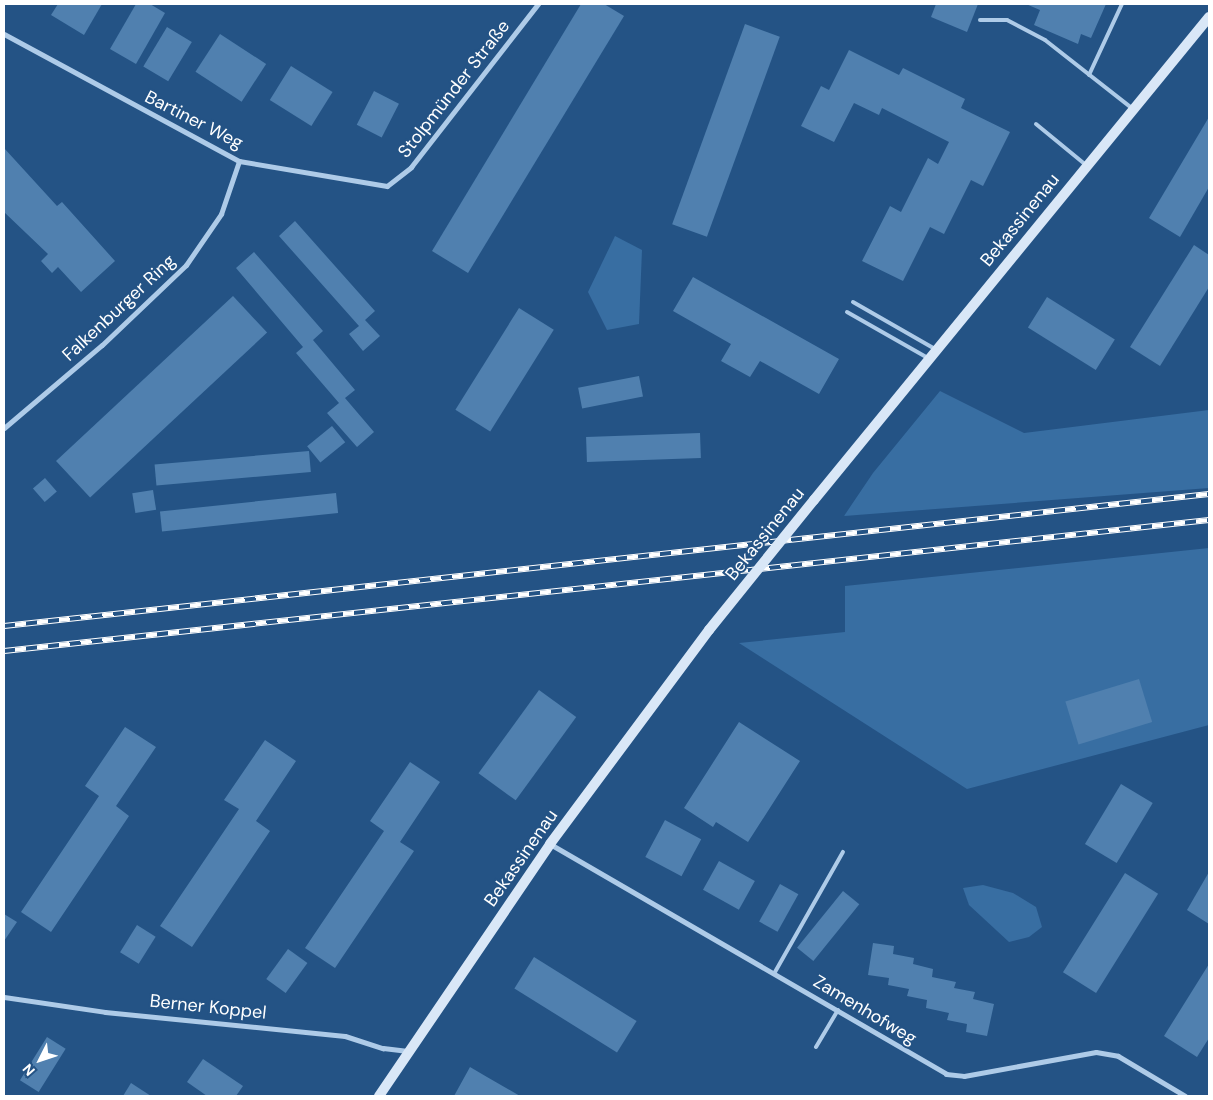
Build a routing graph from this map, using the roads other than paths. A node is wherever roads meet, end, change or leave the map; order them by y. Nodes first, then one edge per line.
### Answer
1 (538, 4) edge
2 (1122, 4) edge
3 (1209, 17) edge
4 (980, 20) dead end
5 (4, 34) edge
6 (1089, 75) junction
7 (1132, 109) junction
8 (1036, 124) dead end
9 (240, 161) junction
10 (1086, 165) junction
11 (387, 186) joint
12 (853, 302) dead end
13 (847, 312) dead end
14 (935, 349) junction
15 (928, 358) junction
16 (4, 428) edge
17 (550, 844) junction
18 (843, 852) dead end
19 (775, 972) junction
20 (4, 997) edge
21 (838, 1010) junction
22 (816, 1047) dead end
23 (408, 1051) junction
24 (379, 1096) edge
25 (1186, 1096) edge

1 - 11 street, Stolpmünder Straße
2 - 6 lane
3 - 7 street, Bekassinenau
4 - 6 lane
5 - 9 street, Bartiner Weg
6 - 7 lane
7 - 10 street, Bekassinenau
8 - 10 lane
9 - 11 street, Bartiner Weg
9 - 16 street, Falkenburger Ring
10 - 14 street, Bekassinenau
12 - 14 lane
13 - 15 lane
14 - 15 street, Bekassinenau
15 - 17 street, Bekassinenau, bridge
17 - 19 street, Zamenhofweg
17 - 23 street, Bekassinenau
18 - 19 lane
19 - 21 street, Zamenhofweg
20 - 23 street, Berner Koppel
21 - 22 lane
21 - 25 street, Zamenhofweg
23 - 24 street, Bekassinenau

